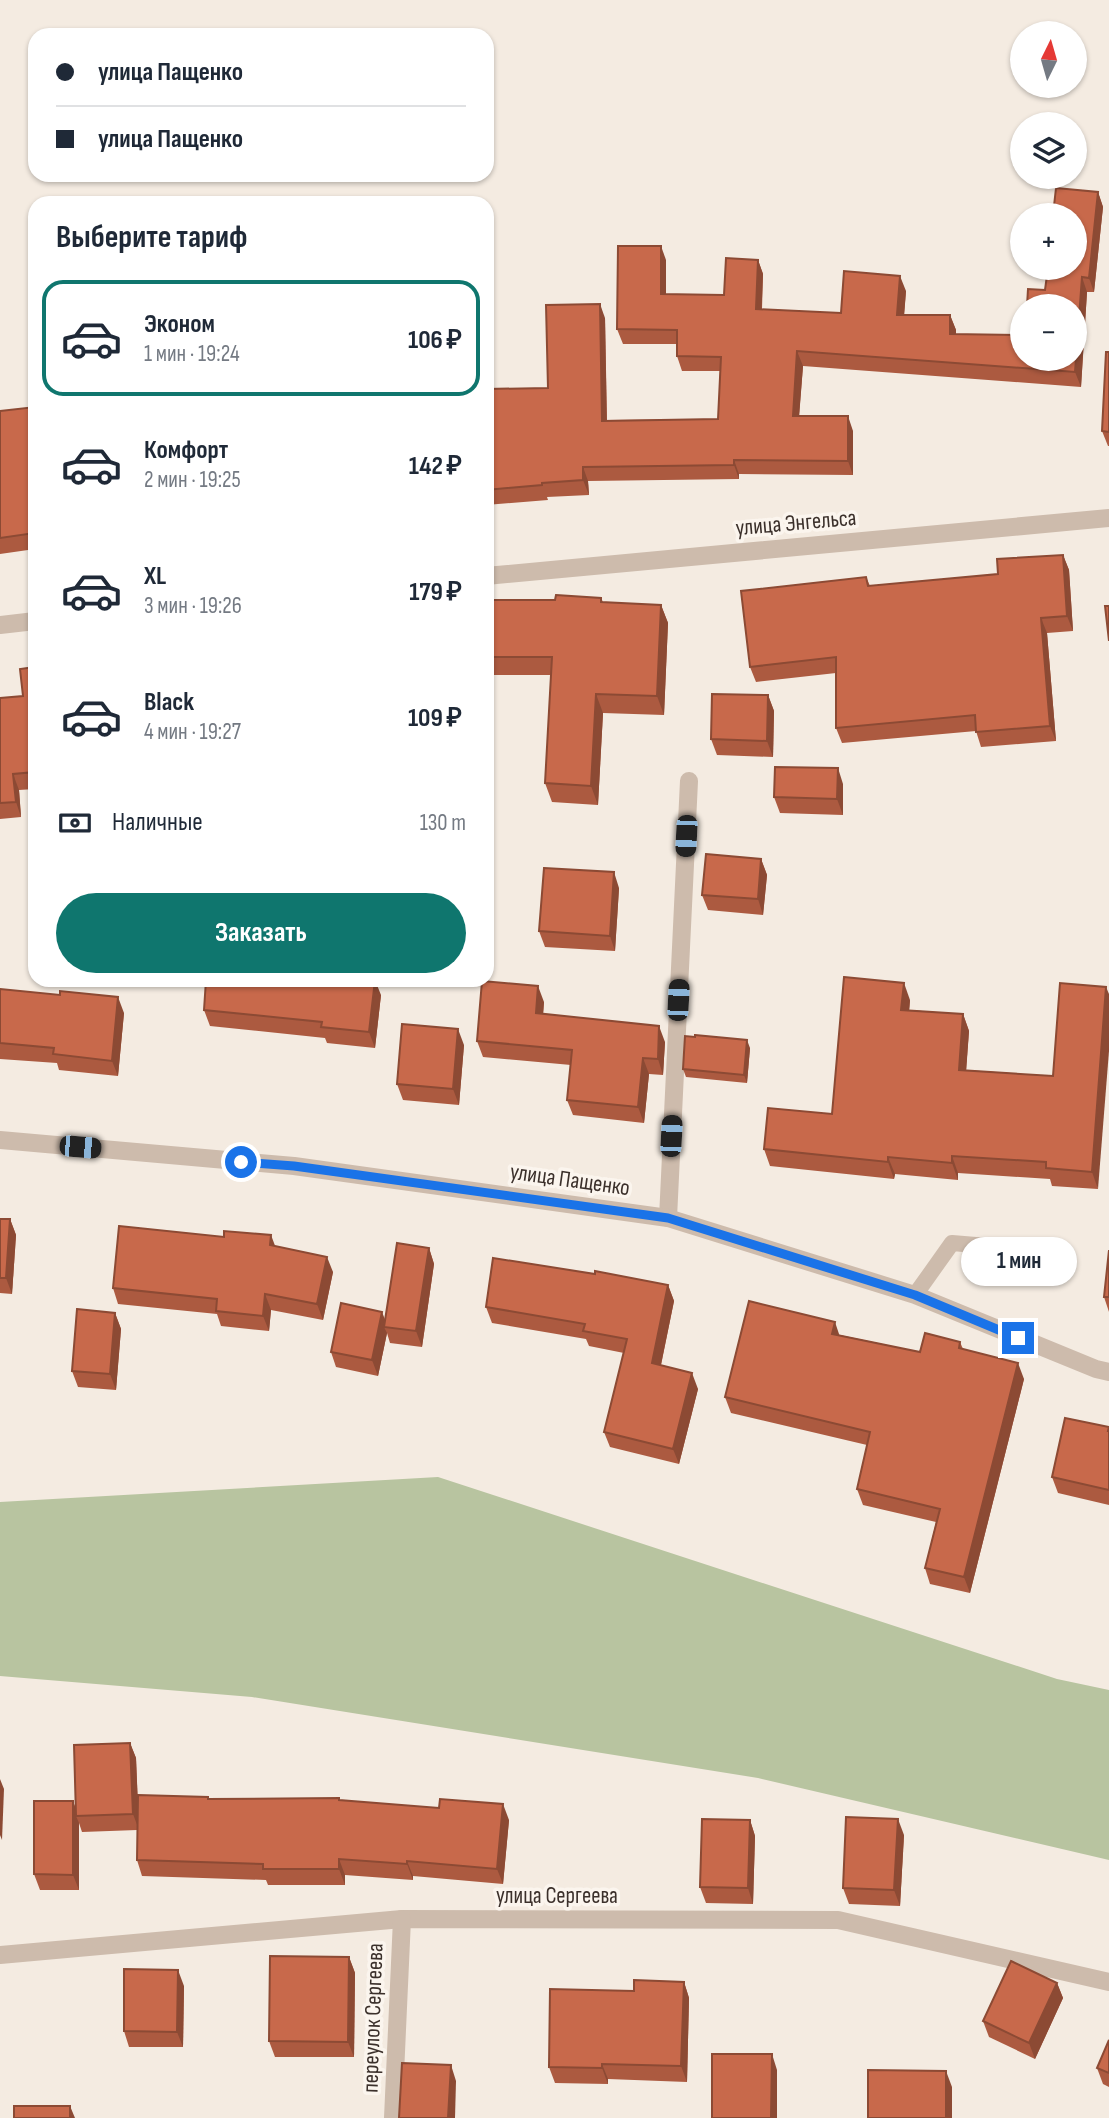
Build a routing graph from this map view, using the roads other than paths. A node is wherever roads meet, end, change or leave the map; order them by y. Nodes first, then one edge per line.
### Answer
1 (1109, 518) edge
2 (494, 575) edge
3 (28, 622) edge
4 (0, 625) edge
5 (688, 781) dead end
6 (0, 1140) edge
7 (668, 1218) junction
8 (1058, 1252) dead end
9 (915, 1295) junction
10 (1109, 1372) edge
11 (402, 1919) junction
12 (0, 1955) edge
13 (1109, 1982) edge
14 (393, 2118) edge

1 - 2 street, улица Энгельса
3 - 4 street
5 - 7 street
6 - 7 street, улица Пащенко
7 - 9 street, улица Пащенко
8 - 9 lane
9 - 10 street, улица Пащенко
11 - 12 street, улица Сергеева
11 - 13 street, улица Сергеева
11 - 14 street, переулок Сергеева

